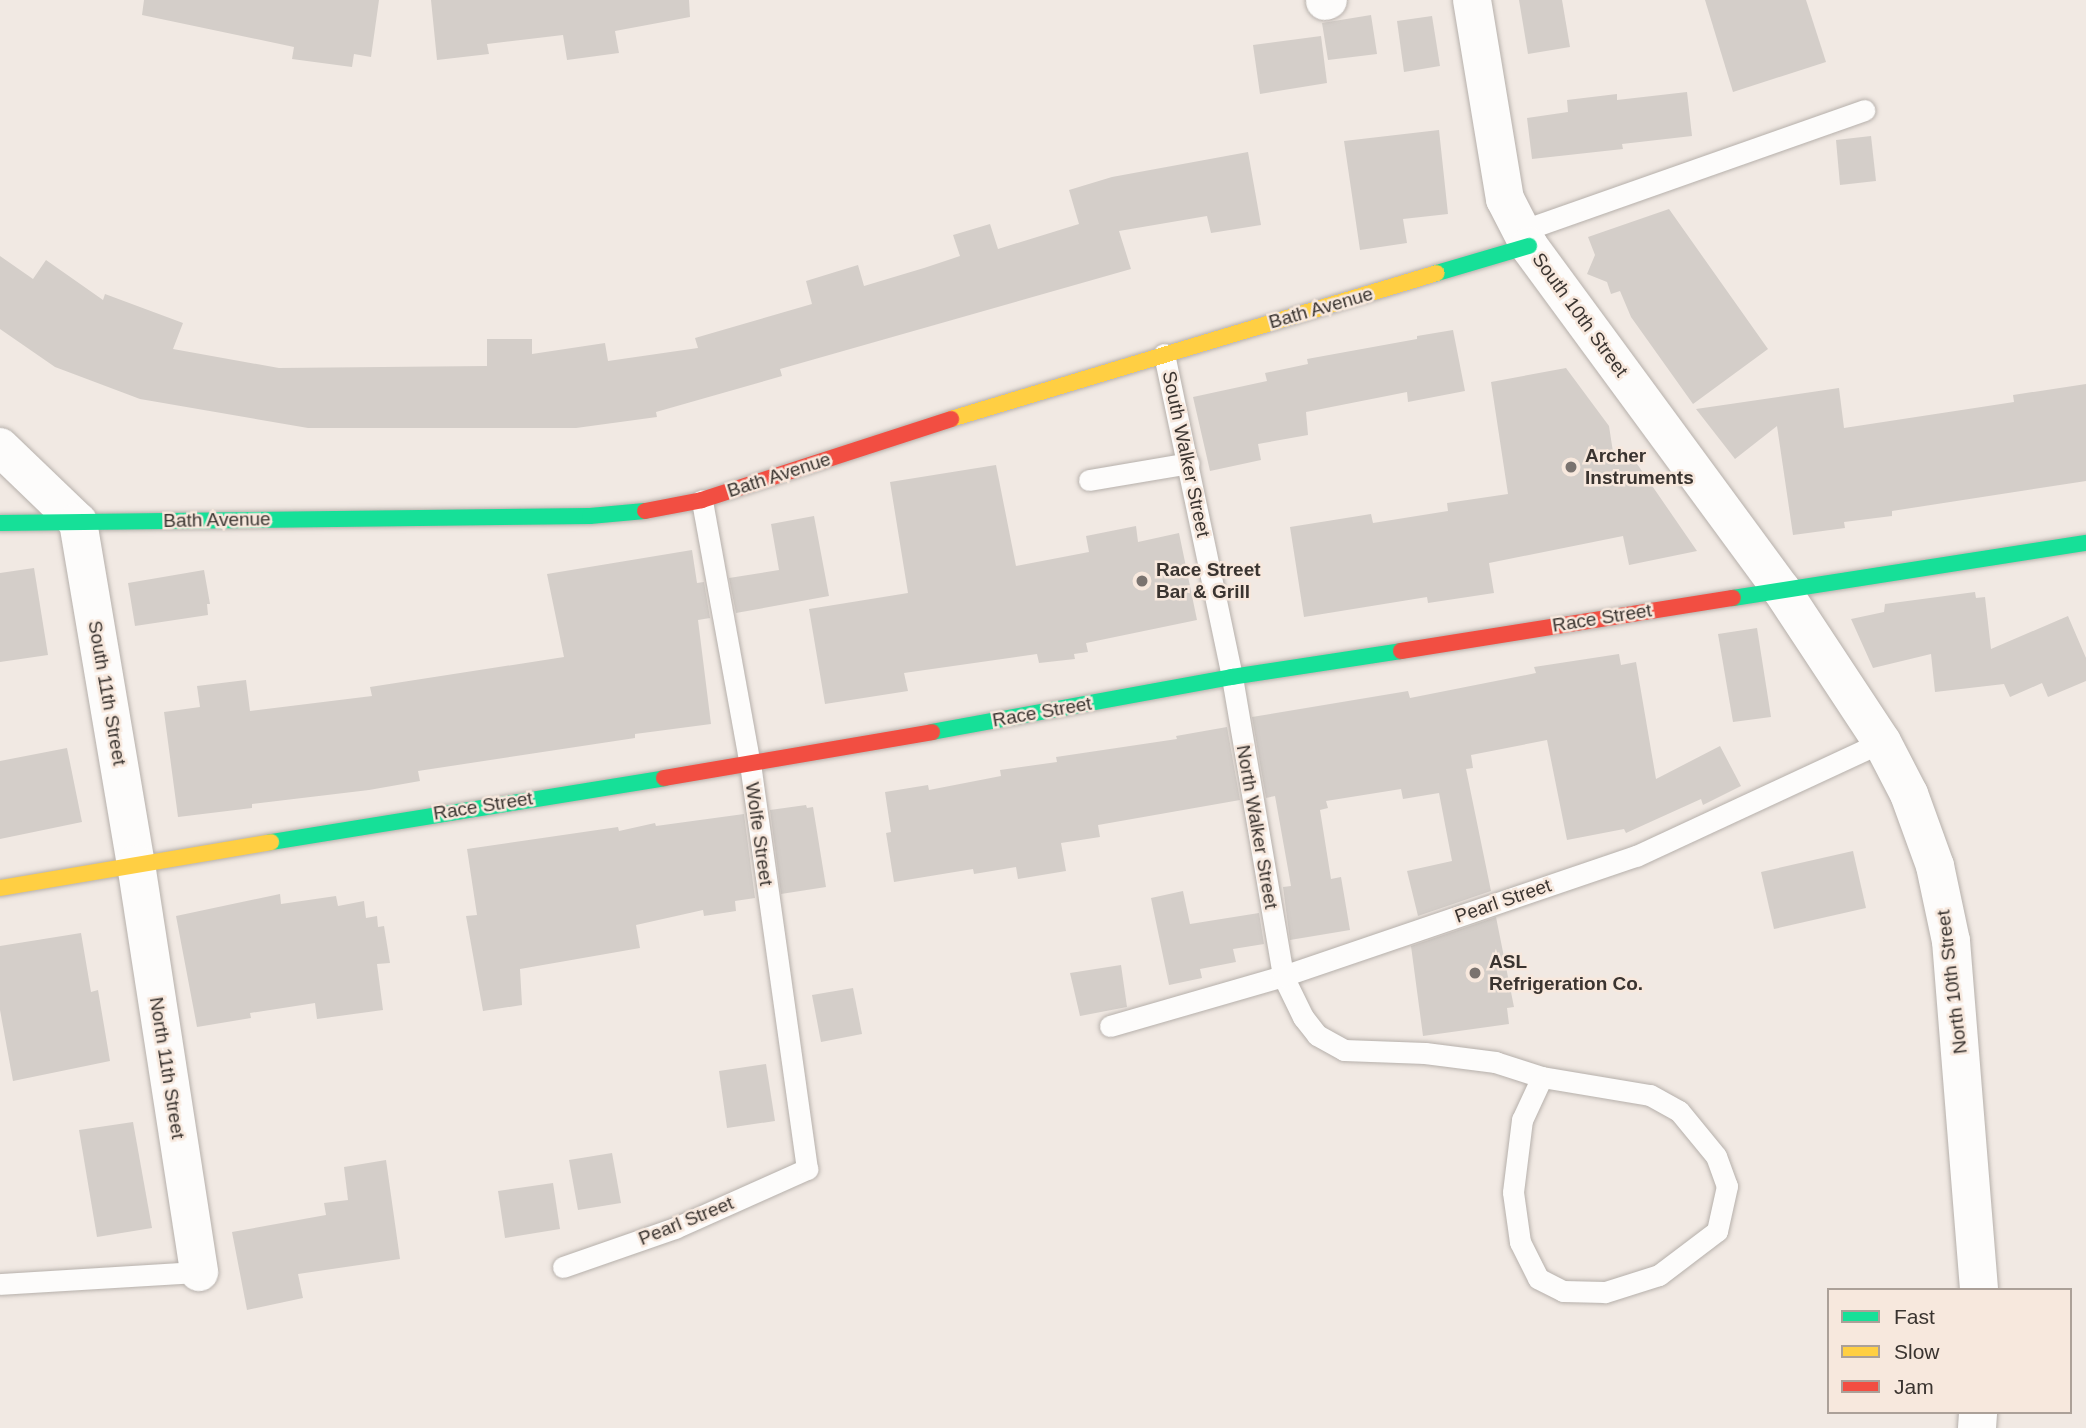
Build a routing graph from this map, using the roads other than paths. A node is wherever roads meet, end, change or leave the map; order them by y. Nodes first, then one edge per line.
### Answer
1 (1472, 0) edge
2 (1864, 110) dead end
3 (1525, 239) junction
4 (1164, 354) junction
5 (0, 447) edge
6 (1189, 463) junction
7 (1089, 480) dead end
8 (702, 500) junction
9 (78, 522) junction
10 (0, 523) edge
11 (2086, 543) edge
12 (1781, 589) junction
13 (1232, 677) junction
14 (1882, 742) junction
15 (750, 765) junction
16 (136, 864) junction
17 (0, 888) edge
18 (1283, 976) junction
19 (1110, 1026) dead end
20 (1542, 1077) junction
21 (807, 1169) joint
22 (563, 1267) dead end
23 (199, 1272) joint
24 (0, 1284) edge
25 (1979, 1288) edge

1 - 3 street, South 10th Street
2 - 3 lane, Bath Avenue
3 - 4 main road, Bath Avenue
3 - 12 street, South 10th Street
4 - 6 lane, South Walker Street
4 - 8 main road, Bath Avenue
5 - 9 street
6 - 7 lane
6 - 13 lane, South Walker Street
8 - 9 main road, Bath Avenue
8 - 15 lane, Wolfe Street
9 - 10 main road, Bath Avenue
9 - 16 street, South 11th Street
11 - 12 main road, Race Street
12 - 13 main road, Race Street
12 - 14 street, North 10th Street
13 - 15 main road, Race Street
13 - 18 lane, North Walker Street
14 - 18 lane, Pearl Street
14 - 25 street, North 10th Street
15 - 16 main road, Race Street
15 - 21 lane, Wolfe Street
16 - 17 main road, Race Street
16 - 23 street, North 11th Street
18 - 19 lane, Pearl Street
18 - 20 lane, North Walker Street
20 - 20 lane
21 - 22 lane, Pearl Street
23 - 24 lane

